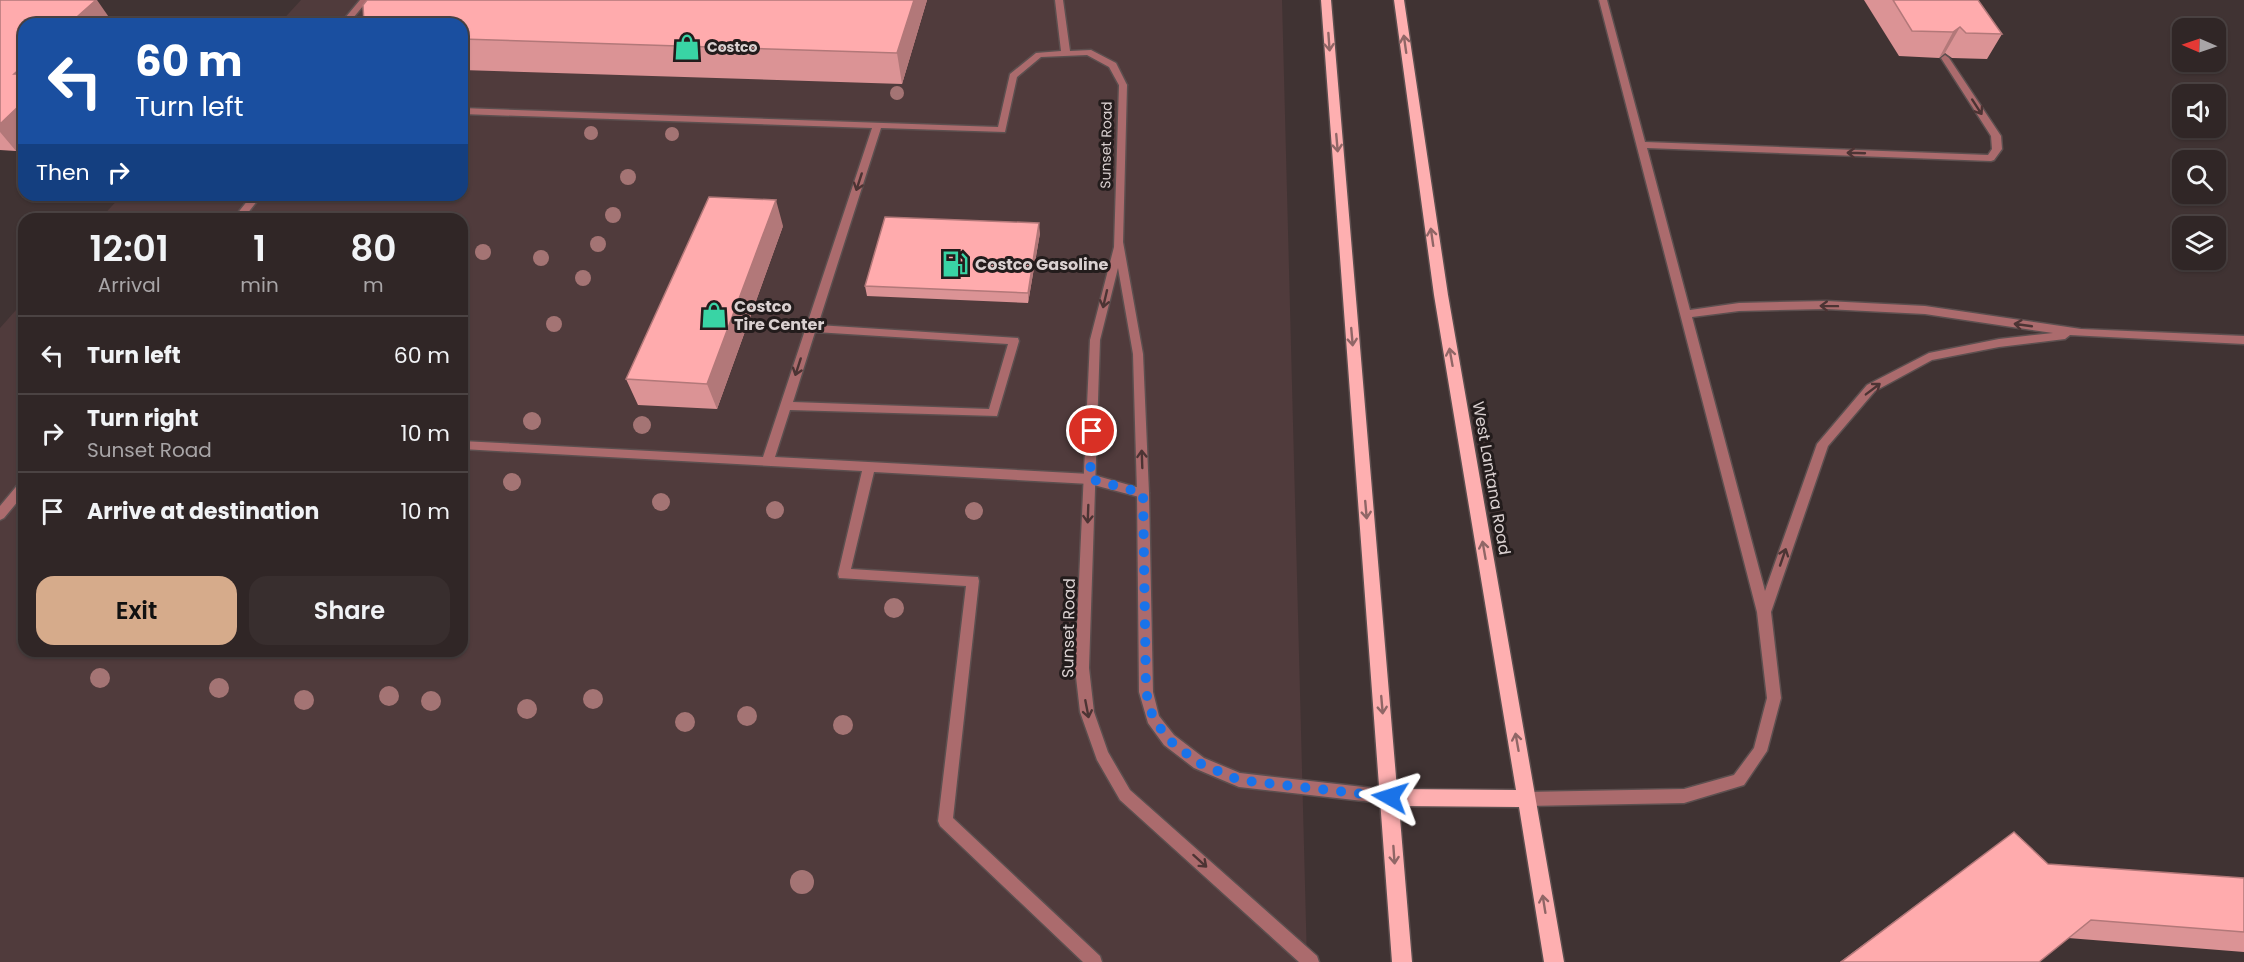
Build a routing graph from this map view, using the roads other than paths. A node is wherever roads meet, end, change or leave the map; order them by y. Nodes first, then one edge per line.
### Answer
1 (364, 0) edge
2 (1059, 0) edge
3 (1326, 0) edge
4 (1399, 0) edge
5 (1603, 0) edge
6 (349, 18) edge
7 (1066, 54) junction
8 (1945, 58) edge
9 (468, 111) edge
10 (877, 126) junction
11 (1641, 145) junction
12 (252, 201) edge
13 (243, 213) edge
14 (1119, 242) junction
15 (1685, 314) junction
16 (811, 328) junction
17 (2081, 333) junction
18 (2244, 340) edge
19 (786, 406) junction
20 (468, 445) edge
21 (768, 461) junction
22 (869, 466) junction
23 (1090, 479) junction
24 (18, 492) edge
25 (1143, 493) junction
26 (0, 515) edge
27 (1764, 612) junction
28 (1390, 797) junction
29 (1526, 799) junction
30 (1094, 962) edge
31 (1311, 962) edge
32 (1402, 962) edge
33 (1554, 962) edge

1 - 6 street
2 - 7 street
3 -> 28 main road
29 -> 4 main road, West Lantana Road
5 - 11 street
7 - 10 street
7 - 14 street, Sunset Road
8 -> 11 street
9 - 10 street
10 -> 16 street
11 - 15 street
12 - 13 street
14 -> 23 street, Sunset Road
25 -> 14 street, Sunset Road
17 -> 15 street
15 - 27 street
16 -> 19 street
16 - 19 street
17 - 18 street
27 -> 17 street
19 - 21 street
20 - 21 street
21 - 22 street
22 - 23 street
22 - 30 street
23 - 25 street
23 -> 31 street, Sunset Road
24 - 26 street
25 - 28 street, Sunset Road
27 - 29 street
28 - 29 main road
28 -> 32 main road
33 -> 29 main road, West Lantana Road

